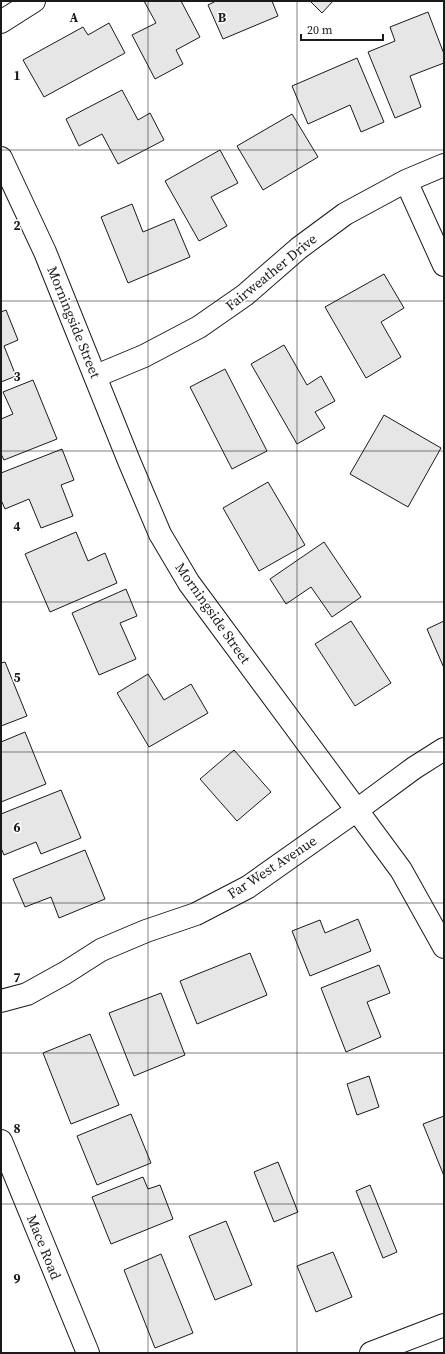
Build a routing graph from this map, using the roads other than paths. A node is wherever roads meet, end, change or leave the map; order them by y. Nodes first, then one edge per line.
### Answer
1 (34, 1) edge
2 (1, 22) edge
3 (1, 158) edge
4 (444, 165) edge
5 (406, 181) junction
6 (444, 265) edge
7 (96, 376) junction
8 (444, 749) edge
9 (357, 810) junction
10 (444, 947) edge
11 (1, 1001) edge
12 (1, 1141) edge
13 (444, 1325) edge
14 (88, 1353) edge
15 (371, 1353) edge

1 - 2 street
3 - 7 street, Morningside Street
4 - 5 street, Fairweather Drive
5 - 6 street
5 - 7 street, Fairweather Drive
7 - 9 street, Morningside Street
8 - 9 street, Far West Avenue
9 - 10 street, Morningside Street
9 - 11 street, Far West Avenue
12 - 14 street, Mace Road
13 - 15 street

